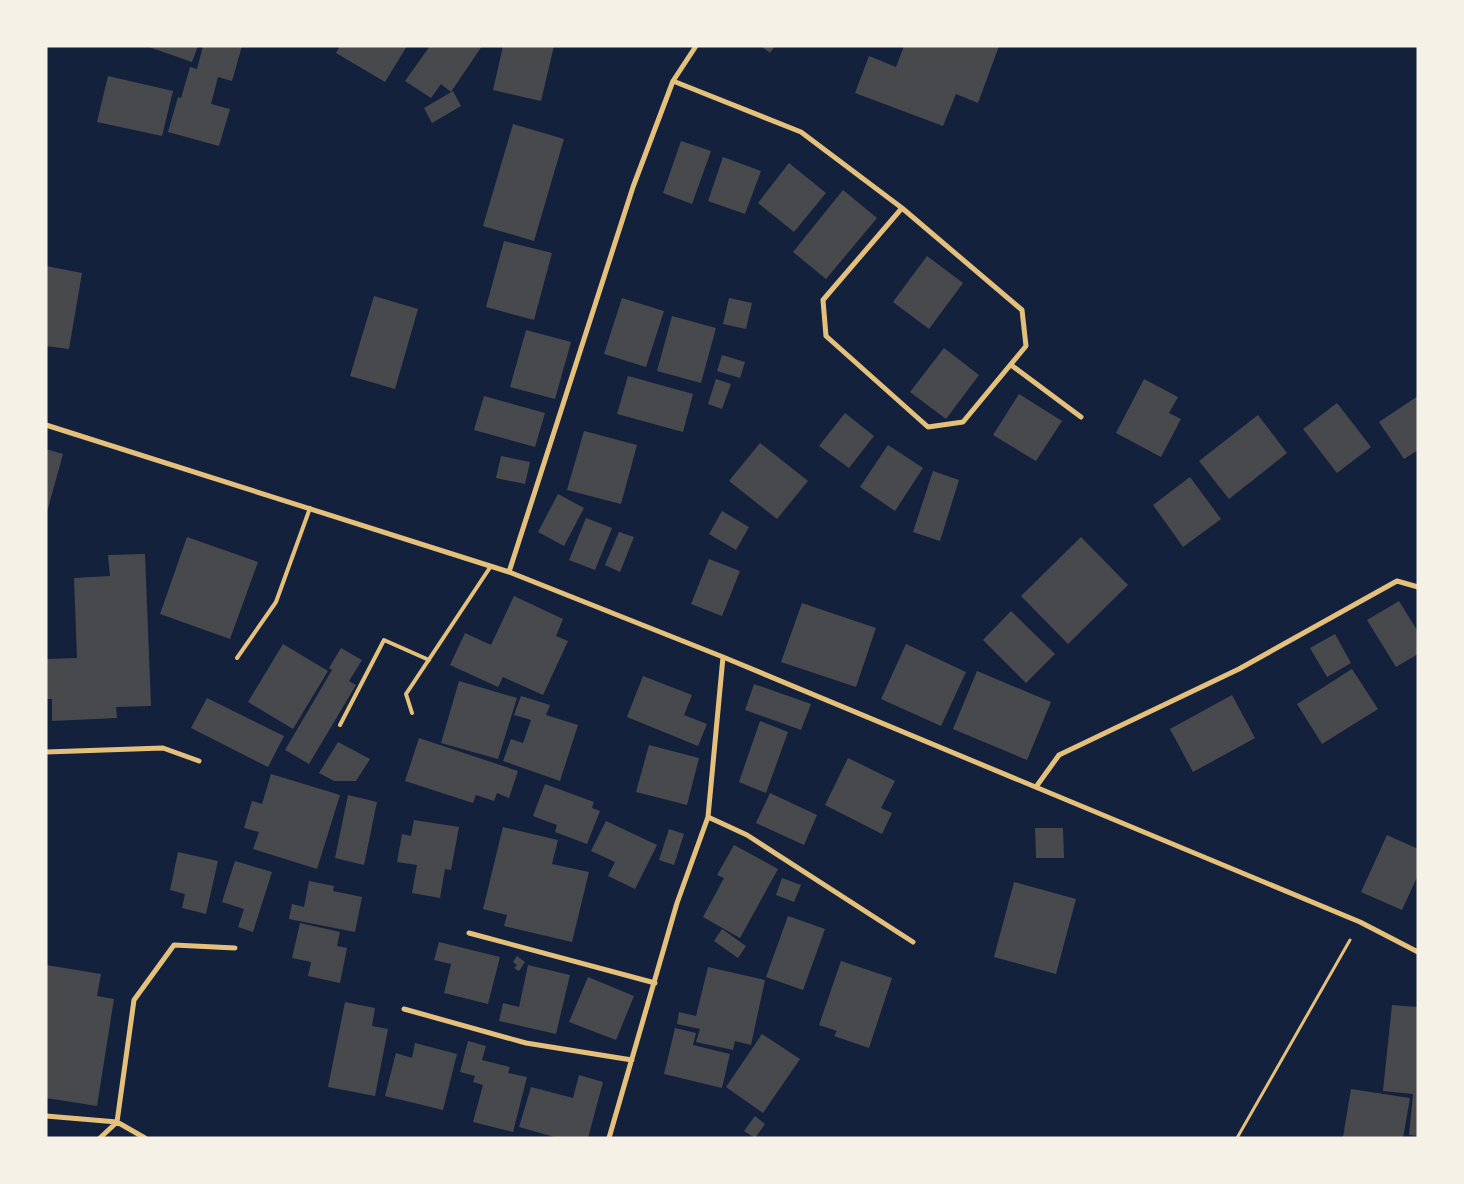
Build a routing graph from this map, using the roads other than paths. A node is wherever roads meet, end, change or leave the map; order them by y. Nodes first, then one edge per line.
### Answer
1 (696, 46) edge
2 (673, 81) junction
3 (902, 208) junction
4 (1011, 364) junction
5 (1081, 417) dead end
6 (46, 425) edge
7 (310, 508) junction
8 (491, 566) junction
9 (509, 572) junction
10 (1418, 587) edge
11 (724, 657) junction
12 (237, 658) dead end
13 (429, 660) junction
14 (412, 713) dead end
15 (340, 725) dead end
16 (46, 752) edge
17 (199, 760) dead end
18 (1036, 787) junction
19 (708, 817) junction
20 (469, 933) dead end
21 (913, 942) dead end
22 (235, 948) dead end
23 (1418, 952) edge
24 (654, 983) junction
25 (404, 1009) dead end
26 (632, 1060) junction
27 (46, 1116) edge
28 (117, 1122) junction
29 (100, 1138) edge
30 (145, 1138) edge
31 (608, 1138) edge

1 - 2 street
2 - 3 street
2 - 9 street
3 - 4 street
3 - 4 street
4 - 5 street
6 - 7 street
7 - 8 street
7 - 12 lane
8 - 9 street
8 - 13 lane
9 - 11 street
10 - 18 street
11 - 18 street
11 - 19 street
13 - 14 lane
13 - 15 lane
16 - 17 street
18 - 23 street
19 - 21 street
19 - 24 street
20 - 24 street
22 - 28 street
24 - 26 street
25 - 26 street
26 - 31 street
27 - 28 street
28 - 29 street
28 - 30 street

